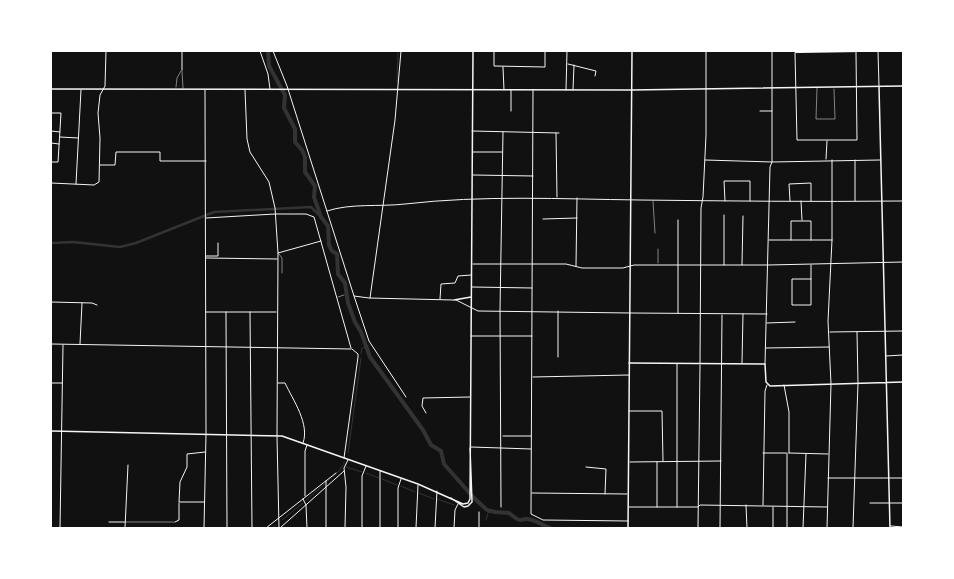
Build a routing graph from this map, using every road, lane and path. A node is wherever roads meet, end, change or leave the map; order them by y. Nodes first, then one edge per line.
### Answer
1 (106, 51) edge
2 (182, 51) edge
3 (260, 51) edge
4 (273, 51) edge
5 (401, 51) edge
6 (473, 51) edge
7 (494, 51) edge
8 (546, 51) edge
9 (567, 51) edge
10 (632, 51) edge
11 (706, 51) edge
12 (772, 51) edge
13 (878, 51) edge
14 (567, 64) junction
15 (574, 65) junction
16 (504, 67) junction
17 (182, 70) junction
18 (595, 76) dead end
19 (903, 86) edge
20 (856, 87) junction
21 (879, 87) junction
22 (796, 88) junction
23 (817, 88) junction
24 (834, 88) junction
25 (51, 89) edge
26 (772, 89) junction
27 (81, 90) junction
28 (103, 90) junction
29 (176, 90) junction
30 (183, 90) junction
31 (205, 90) junction
32 (245, 90) junction
33 (270, 90) junction
34 (286, 90) junction
35 (397, 90) junction
36 (473, 90) junction
37 (504, 90) junction
38 (511, 90) junction
39 (533, 90) junction
40 (566, 90) junction
41 (573, 90) junction
42 (631, 90) junction
43 (706, 90) junction
44 (511, 111) dead end
45 (760, 111) dead end
46 (772, 111) junction
47 (51, 112) edge
48 (51, 131) edge
49 (472, 131) junction
50 (60, 132) junction
51 (503, 132) junction
52 (533, 132) junction
53 (556, 133) junction
54 (559, 133) dead end
55 (60, 137) junction
56 (78, 138) junction
57 (827, 140) junction
58 (51, 143) edge
59 (59, 144) junction
60 (472, 152) junction
61 (502, 152) junction
62 (705, 160) junction
63 (826, 160) junction
64 (832, 160) junction
65 (855, 160) junction
66 (881, 160) junction
67 (206, 161) junction
68 (51, 162) edge
69 (772, 162) junction
70 (99, 165) junction
71 (472, 175) junction
72 (502, 176) junction
73 (533, 176) junction
74 (51, 183) edge
75 (76, 184) junction
76 (472, 198) junction
77 (501, 198) junction
78 (533, 198) junction
79 (557, 198) junction
80 (576, 198) junction
81 (631, 200) junction
82 (653, 200) junction
83 (903, 200) edge
84 (702, 201) junction
85 (724, 201) junction
86 (790, 201) junction
87 (801, 201) junction
88 (811, 201) junction
89 (832, 201) junction
90 (855, 201) junction
91 (882, 201) junction
92 (750, 202) junction
93 (770, 202) junction
94 (382, 207) junction
95 (327, 211) junction
96 (275, 214) junction
97 (724, 215) dead end
98 (743, 216) dead end
99 (206, 217) junction
100 (577, 218) junction
101 (543, 219) dead end
102 (678, 220) dead end
103 (802, 221) junction
104 (655, 234) dead end
105 (768, 240) junction
106 (791, 240) junction
107 (811, 240) junction
108 (832, 240) junction
109 (321, 241) junction
110 (218, 243) dead end
111 (658, 248) dead end
112 (278, 253) junction
113 (206, 257) junction
114 (278, 259) junction
115 (903, 262) edge
116 (883, 263) junction
117 (472, 264) junction
118 (501, 264) junction
119 (533, 264) junction
120 (811, 264) junction
121 (831, 264) junction
122 (658, 265) junction
123 (678, 265) junction
124 (700, 265) junction
125 (724, 265) junction
126 (742, 265) junction
127 (768, 265) junction
128 (576, 266) junction
129 (630, 267) junction
130 (282, 273) dead end
131 (471, 275) junction
132 (811, 279) junction
133 (471, 287) junction
134 (502, 288) junction
135 (532, 288) junction
136 (344, 295) dead end
137 (354, 296) junction
138 (336, 297) junction
139 (471, 297) junction
140 (370, 298) junction
141 (440, 300) junction
142 (454, 300) junction
143 (51, 302) edge
144 (82, 302) junction
145 (97, 305) dead end
146 (471, 309) junction
147 (500, 310) junction
148 (532, 311) junction
149 (558, 311) junction
150 (206, 312) junction
151 (226, 312) junction
152 (250, 312) junction
153 (277, 312) junction
154 (630, 313) junction
155 (678, 314) junction
156 (743, 314) junction
157 (767, 314) junction
158 (700, 315) junction
159 (722, 315) junction
160 (795, 322) dead end
161 (766, 323) junction
162 (903, 331) edge
163 (829, 332) junction
164 (857, 332) junction
165 (884, 332) junction
166 (471, 336) junction
167 (501, 336) junction
168 (532, 336) junction
169 (51, 344) edge
170 (63, 344) junction
171 (80, 344) junction
172 (206, 347) junction
173 (227, 347) junction
174 (251, 347) junction
175 (829, 347) junction
176 (278, 348) junction
177 (766, 348) junction
178 (351, 349) junction
179 (903, 355) edge
180 (558, 356) dead end
181 (885, 356) junction
182 (630, 363) junction
183 (677, 363) junction
184 (700, 363) junction
185 (721, 363) junction
186 (742, 363) junction
187 (765, 364) junction
188 (629, 375) junction
189 (532, 377) junction
190 (903, 382) edge
191 (51, 383) edge
192 (278, 383) junction
193 (858, 383) junction
194 (886, 383) junction
195 (62, 384) junction
196 (831, 384) junction
197 (767, 385) junction
198 (784, 385) junction
199 (406, 397) dead end
200 (471, 397) junction
201 (629, 411) junction
202 (426, 413) dead end
203 (51, 431) edge
204 (62, 431) junction
205 (206, 434) junction
206 (226, 435) junction
207 (251, 435) junction
208 (277, 436) junction
209 (501, 436) junction
210 (532, 436) junction
211 (303, 443) junction
212 (308, 445) junction
213 (470, 447) junction
214 (501, 448) junction
215 (532, 449) junction
216 (206, 452) junction
217 (763, 453) junction
218 (788, 453) junction
219 (806, 454) junction
220 (828, 454) junction
221 (344, 458) junction
222 (348, 459) junction
223 (663, 461) junction
224 (677, 461) junction
225 (698, 461) junction
226 (721, 461) junction
227 (629, 462) junction
228 (657, 462) junction
229 (128, 464) dead end
230 (366, 466) junction
231 (586, 467) dead end
232 (344, 471) junction
233 (380, 471) junction
234 (336, 473) dead end
235 (401, 478) junction
236 (828, 478) junction
237 (855, 478) junction
238 (889, 478) junction
239 (903, 478) edge
240 (471, 479) junction
241 (326, 481) junction
242 (418, 484) junction
243 (326, 487) junction
244 (437, 491) junction
245 (532, 494) junction
246 (605, 494) junction
247 (628, 494) junction
248 (305, 496) junction
249 (302, 498) junction
250 (450, 498) junction
251 (179, 502) junction
252 (205, 502) junction
253 (870, 503) dead end
254 (889, 503) junction
255 (903, 503) edge
256 (458, 504) junction
257 (306, 505) junction
258 (721, 505) junction
259 (746, 505) junction
260 (763, 505) junction
261 (773, 506) junction
262 (786, 506) junction
263 (804, 506) junction
264 (501, 507) dead end
265 (628, 507) junction
266 (698, 507) junction
267 (827, 507) junction
268 (657, 508) junction
269 (677, 508) junction
270 (478, 512) dead end
271 (278, 518) junction
272 (628, 521) junction
273 (110, 522) dead end
274 (125, 522) junction
275 (175, 522) joint
276 (890, 527) edge
277 (60, 528) edge
278 (125, 528) edge
279 (204, 528) edge
280 (227, 528) edge
281 (252, 528) edge
282 (266, 528) edge
283 (280, 528) edge
284 (306, 528) edge
285 (326, 528) edge
286 (345, 528) edge
287 (362, 528) edge
288 (380, 528) edge
289 (398, 528) edge
290 (416, 528) edge
291 (435, 528) edge
292 (454, 528) edge
293 (479, 528) edge
294 (628, 528) edge
295 (698, 528) edge
296 (720, 528) edge
297 (747, 528) edge
298 (773, 528) edge
299 (787, 528) edge
300 (802, 528) edge
301 (827, 528) edge
302 (852, 528) edge
303 (903, 528) edge

1 - 28 street
2 - 17 street
3 - 33 street
4 - 34 street
5 - 35 street
6 - 36 main road
7 - 16 street
8 - 9 street
8 - 16 street
9 - 14 street
10 - 42 main road
11 - 43 street
12 - 26 street
13 - 21 street
14 - 15 street
14 - 40 street
15 - 18 street
15 - 41 street
16 - 37 street
17 - 29 street
17 - 30 street
19 - 21 main road
20 - 21 main road
20 - 22 street
20 - 24 main road
20 - 57 street
21 - 66 main road
22 - 23 main road
22 - 26 main road
22 - 57 street
23 - 24 main road
23 - 24 street
25 - 27 main road
26 - 43 main road
26 - 46 street
27 - 28 main road
27 - 56 street
28 - 29 main road
28 - 70 street
29 - 30 main road
30 - 31 main road
31 - 32 main road
31 - 67 street
32 - 33 main road
32 - 96 street
33 - 34 main road
34 - 35 main road
34 - 95 street
35 - 36 main road
35 - 94 street
36 - 37 main road
36 - 49 main road
37 - 38 main road
38 - 39 main road
38 - 44 street
39 - 40 main road
39 - 52 street
40 - 41 main road
41 - 42 main road
42 - 43 main road
42 - 81 main road
43 - 62 street
45 - 46 street
46 - 69 street
47 - 50 street
48 - 50 street
49 - 51 street
49 - 60 main road
50 - 55 street
51 - 52 street
51 - 61 street
52 - 53 street
52 - 73 street
53 - 54 street
53 - 79 street
55 - 56 street
55 - 59 street
56 - 75 street
57 - 63 street
58 - 59 street
59 - 68 street
60 - 61 street
60 - 71 main road
61 - 72 street
62 - 69 street
62 - 84 street
63 - 64 street
63 - 69 street
64 - 65 street
64 - 89 street
65 - 66 street
65 - 90 street
66 - 91 main road
67 - 70 street
67 - 99 street
69 - 93 street
70 - 75 street
71 - 72 street
71 - 76 main road
72 - 73 street
72 - 77 street
73 - 78 street
74 - 75 street
76 - 77 street
76 - 94 street
76 - 117 main road
77 - 78 street
77 - 118 street
78 - 79 street
78 - 119 street
79 - 80 street
80 - 81 street
80 - 100 street
81 - 82 street
81 - 129 main road
82 - 84 street
82 - 104 street
83 - 91 street
84 - 85 street
84 - 124 street
85 - 92 street
85 - 92 street
86 - 87 street
86 - 88 street
86 - 93 street
87 - 88 street
87 - 103 street
88 - 89 street
89 - 90 street
89 - 108 street
90 - 91 street
91 - 116 main road
92 - 93 street
93 - 105 street
94 - 95 street
94 - 140 street
95 - 137 street
96 - 99 street
96 - 109 street
96 - 112 street
97 - 125 street
98 - 126 street
99 - 113 street
100 - 101 street
100 - 128 street
102 - 123 street
103 - 106 street
103 - 107 street
105 - 106 street
105 - 127 street
106 - 107 street
107 - 108 street
108 - 121 street
109 - 112 street
109 - 138 street
110 - 113 street
111 - 122 street
112 - 114 street
112 - 130 street
113 - 114 street
113 - 150 street
114 - 153 street
115 - 116 street
116 - 121 street
116 - 165 main road
117 - 118 street
117 - 131 main road
118 - 119 street
118 - 134 street
119 - 128 street
119 - 135 street
120 - 121 street
120 - 127 street
120 - 132 street
121 - 163 street
122 - 123 street
122 - 129 street
123 - 124 street
123 - 155 street
124 - 125 street
124 - 158 street
125 - 126 street
126 - 127 street
127 - 157 street
128 - 129 street
129 - 154 main road
131 - 133 main road
131 - 141 street
132 - 132 street
133 - 134 street
133 - 139 main road
134 - 135 street
134 - 147 street
135 - 148 street
136 - 138 street
137 - 140 street
137 - 199 street
138 - 178 street
139 - 142 main road
139 - 146 main road
140 - 141 street
141 - 142 street
142 - 146 street
143 - 144 street
144 - 145 street
144 - 171 street
146 - 147 street
146 - 166 main road
147 - 148 street
147 - 167 street
148 - 149 street
148 - 168 street
149 - 154 street
149 - 180 street
150 - 151 street
150 - 172 street
151 - 152 street
151 - 173 street
152 - 153 street
152 - 174 street
153 - 176 street
154 - 155 street
154 - 182 main road
155 - 158 street
156 - 157 street
156 - 159 street
156 - 186 street
157 - 161 street
158 - 159 street
158 - 184 street
159 - 185 street
160 - 161 street
161 - 177 street
162 - 165 street
163 - 164 street
163 - 175 street
164 - 165 street
164 - 193 street
165 - 181 main road
166 - 167 street
166 - 200 main road
167 - 168 street
167 - 209 street
168 - 189 street
169 - 170 street
170 - 171 street
170 - 195 street
171 - 172 street
172 - 173 street
172 - 205 street
173 - 174 street
173 - 206 street
174 - 176 street
174 - 207 street
175 - 177 street
175 - 196 street
176 - 178 street
176 - 192 street
177 - 187 street
178 - 221 street
179 - 181 street
181 - 194 main road
182 - 183 main road
182 - 188 main road
183 - 184 main road
183 - 224 street
184 - 185 main road
184 - 225 street
185 - 186 main road
185 - 226 street
186 - 187 main road
187 - 197 main road
188 - 189 street
188 - 201 main road
189 - 210 street
190 - 194 main road
191 - 195 street
192 - 208 street
192 - 211 street
193 - 194 main road
193 - 196 main road
193 - 237 street
194 - 238 main road
195 - 204 street
196 - 198 main road
196 - 220 street
197 - 198 main road
197 - 217 street
198 - 218 street
200 - 202 street
200 - 213 main road
201 - 223 street
201 - 227 main road
203 - 204 main road
204 - 205 main road
204 - 277 street
205 - 206 main road
205 - 216 street
206 - 207 main road
206 - 280 street
207 - 208 main road
207 - 281 street
208 - 211 main road
208 - 271 street
209 - 210 street
209 - 214 street
210 - 215 street
211 - 212 main road
212 - 221 main road
212 - 248 street
213 - 214 street
213 - 240 main road
214 - 215 street
214 - 264 street
215 - 245 street
216 - 251 street
216 - 252 street
217 - 218 street
217 - 260 street
218 - 219 street
218 - 262 street
219 - 220 street
219 - 263 street
220 - 236 street
221 - 222 main road
222 - 230 main road
222 - 232 street
223 - 224 street
223 - 228 street
224 - 225 street
224 - 269 street
225 - 226 street
225 - 266 street
226 - 258 street
227 - 228 street
227 - 247 main road
228 - 268 street
229 - 274 street
230 - 233 main road
230 - 287 street
231 - 246 street
232 - 243 street
232 - 286 street
233 - 235 main road
233 - 288 street
234 - 241 street
235 - 242 main road
235 - 289 street
236 - 237 street
236 - 267 street
237 - 238 street
237 - 302 street
238 - 239 street
238 - 254 main road
240 - 250 main road
240 - 256 main road
241 - 243 street
241 - 248 street
242 - 244 main road
242 - 290 street
243 - 257 street
243 - 285 street
244 - 250 main road
244 - 291 street
245 - 246 street
245 - 272 street
246 - 247 street
247 - 265 main road
248 - 249 street
249 - 257 street
249 - 271 street
250 - 256 main road
251 - 252 street
251 - 275 street
252 - 279 street
253 - 254 street
254 - 255 street
254 - 276 main road
256 - 292 street
257 - 283 street
257 - 284 street
258 - 259 street
258 - 266 street
258 - 296 street
259 - 260 street
259 - 297 street
260 - 261 street
261 - 262 street
261 - 298 street
262 - 263 street
262 - 299 street
263 - 267 street
263 - 300 street
265 - 268 street
265 - 272 main road
266 - 269 street
266 - 295 street
267 - 301 street
268 - 269 street
270 - 293 street
271 - 282 street
271 - 283 street
272 - 294 main road
273 - 274 street
274 - 275 street
274 - 278 street
276 - 303 street

